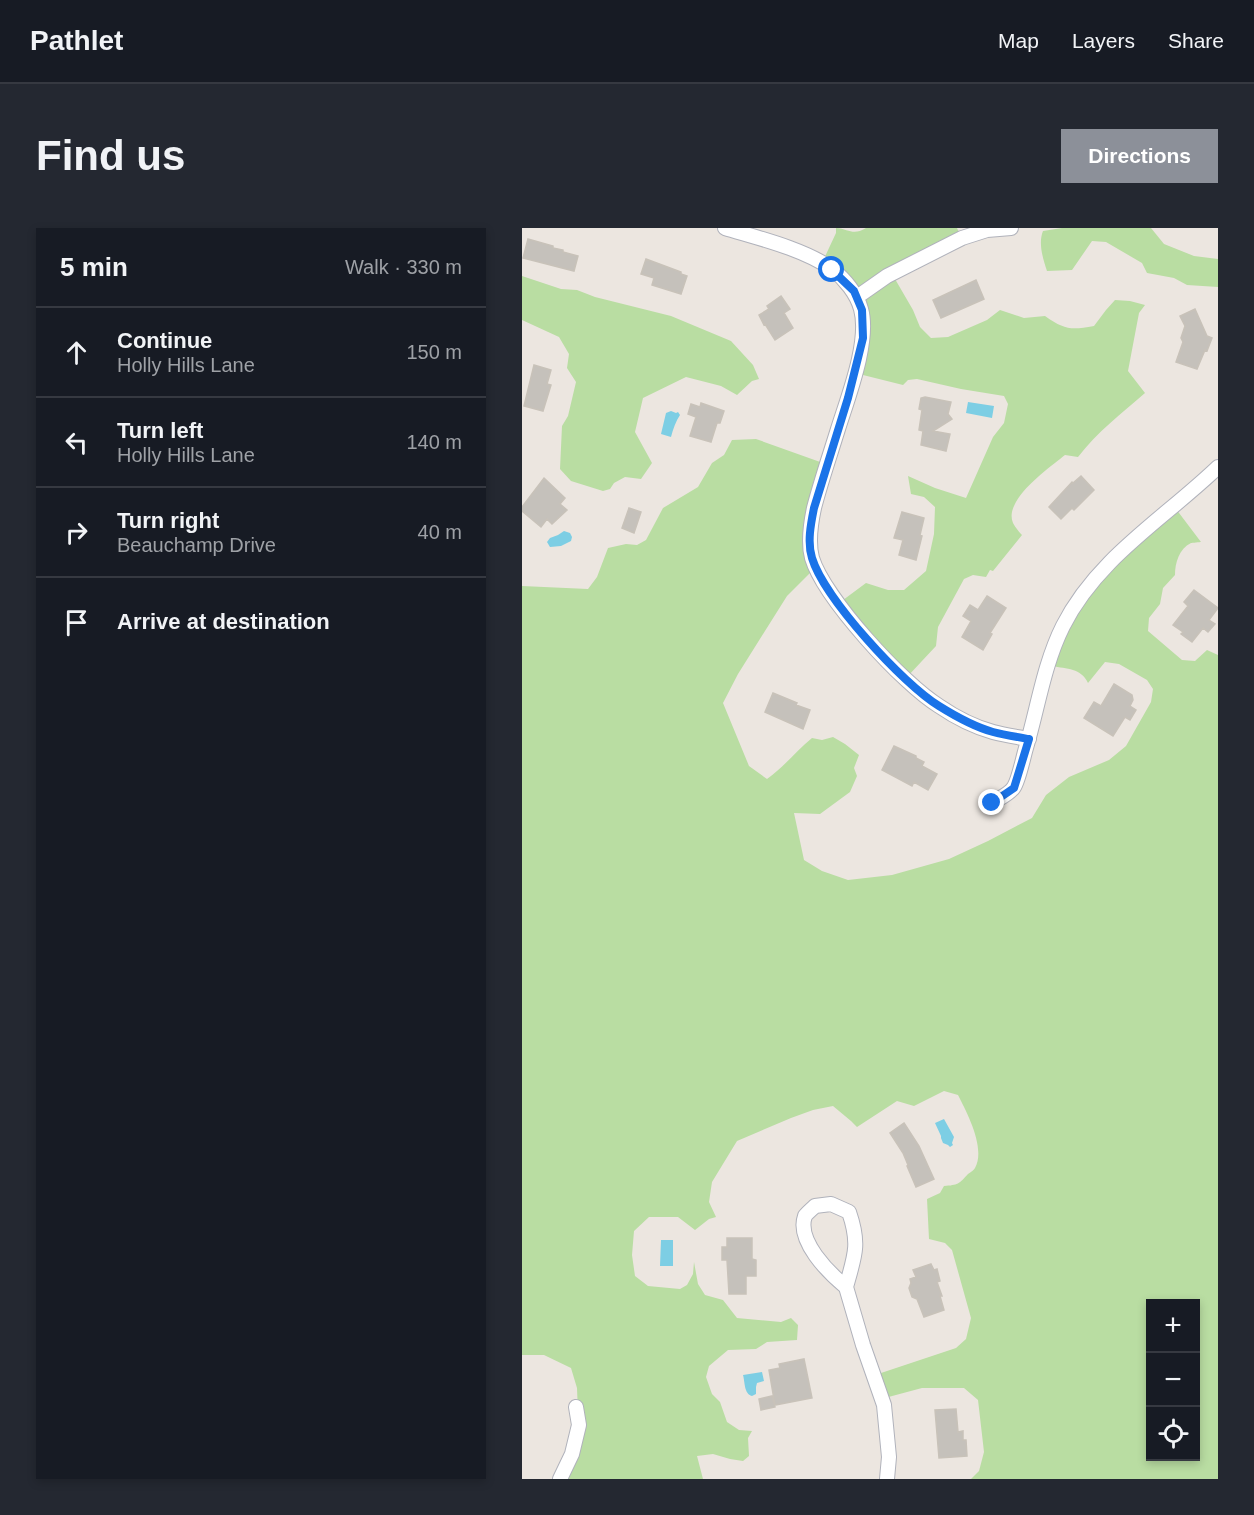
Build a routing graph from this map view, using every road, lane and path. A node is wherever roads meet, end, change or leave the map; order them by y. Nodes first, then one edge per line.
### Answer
1 (725, 228) edge
2 (1011, 228) edge
3 (856, 297) junction
4 (1218, 467) edge
5 (1029, 739) junction
6 (992, 803) dead end
7 (846, 1287) junction
8 (576, 1407) dead end
9 (560, 1479) edge
10 (887, 1479) edge

1 - 3 street
2 - 3 street
3 - 5 street
4 - 5 street
5 - 6 street
7 - 7 street
7 - 10 street
8 - 9 street

